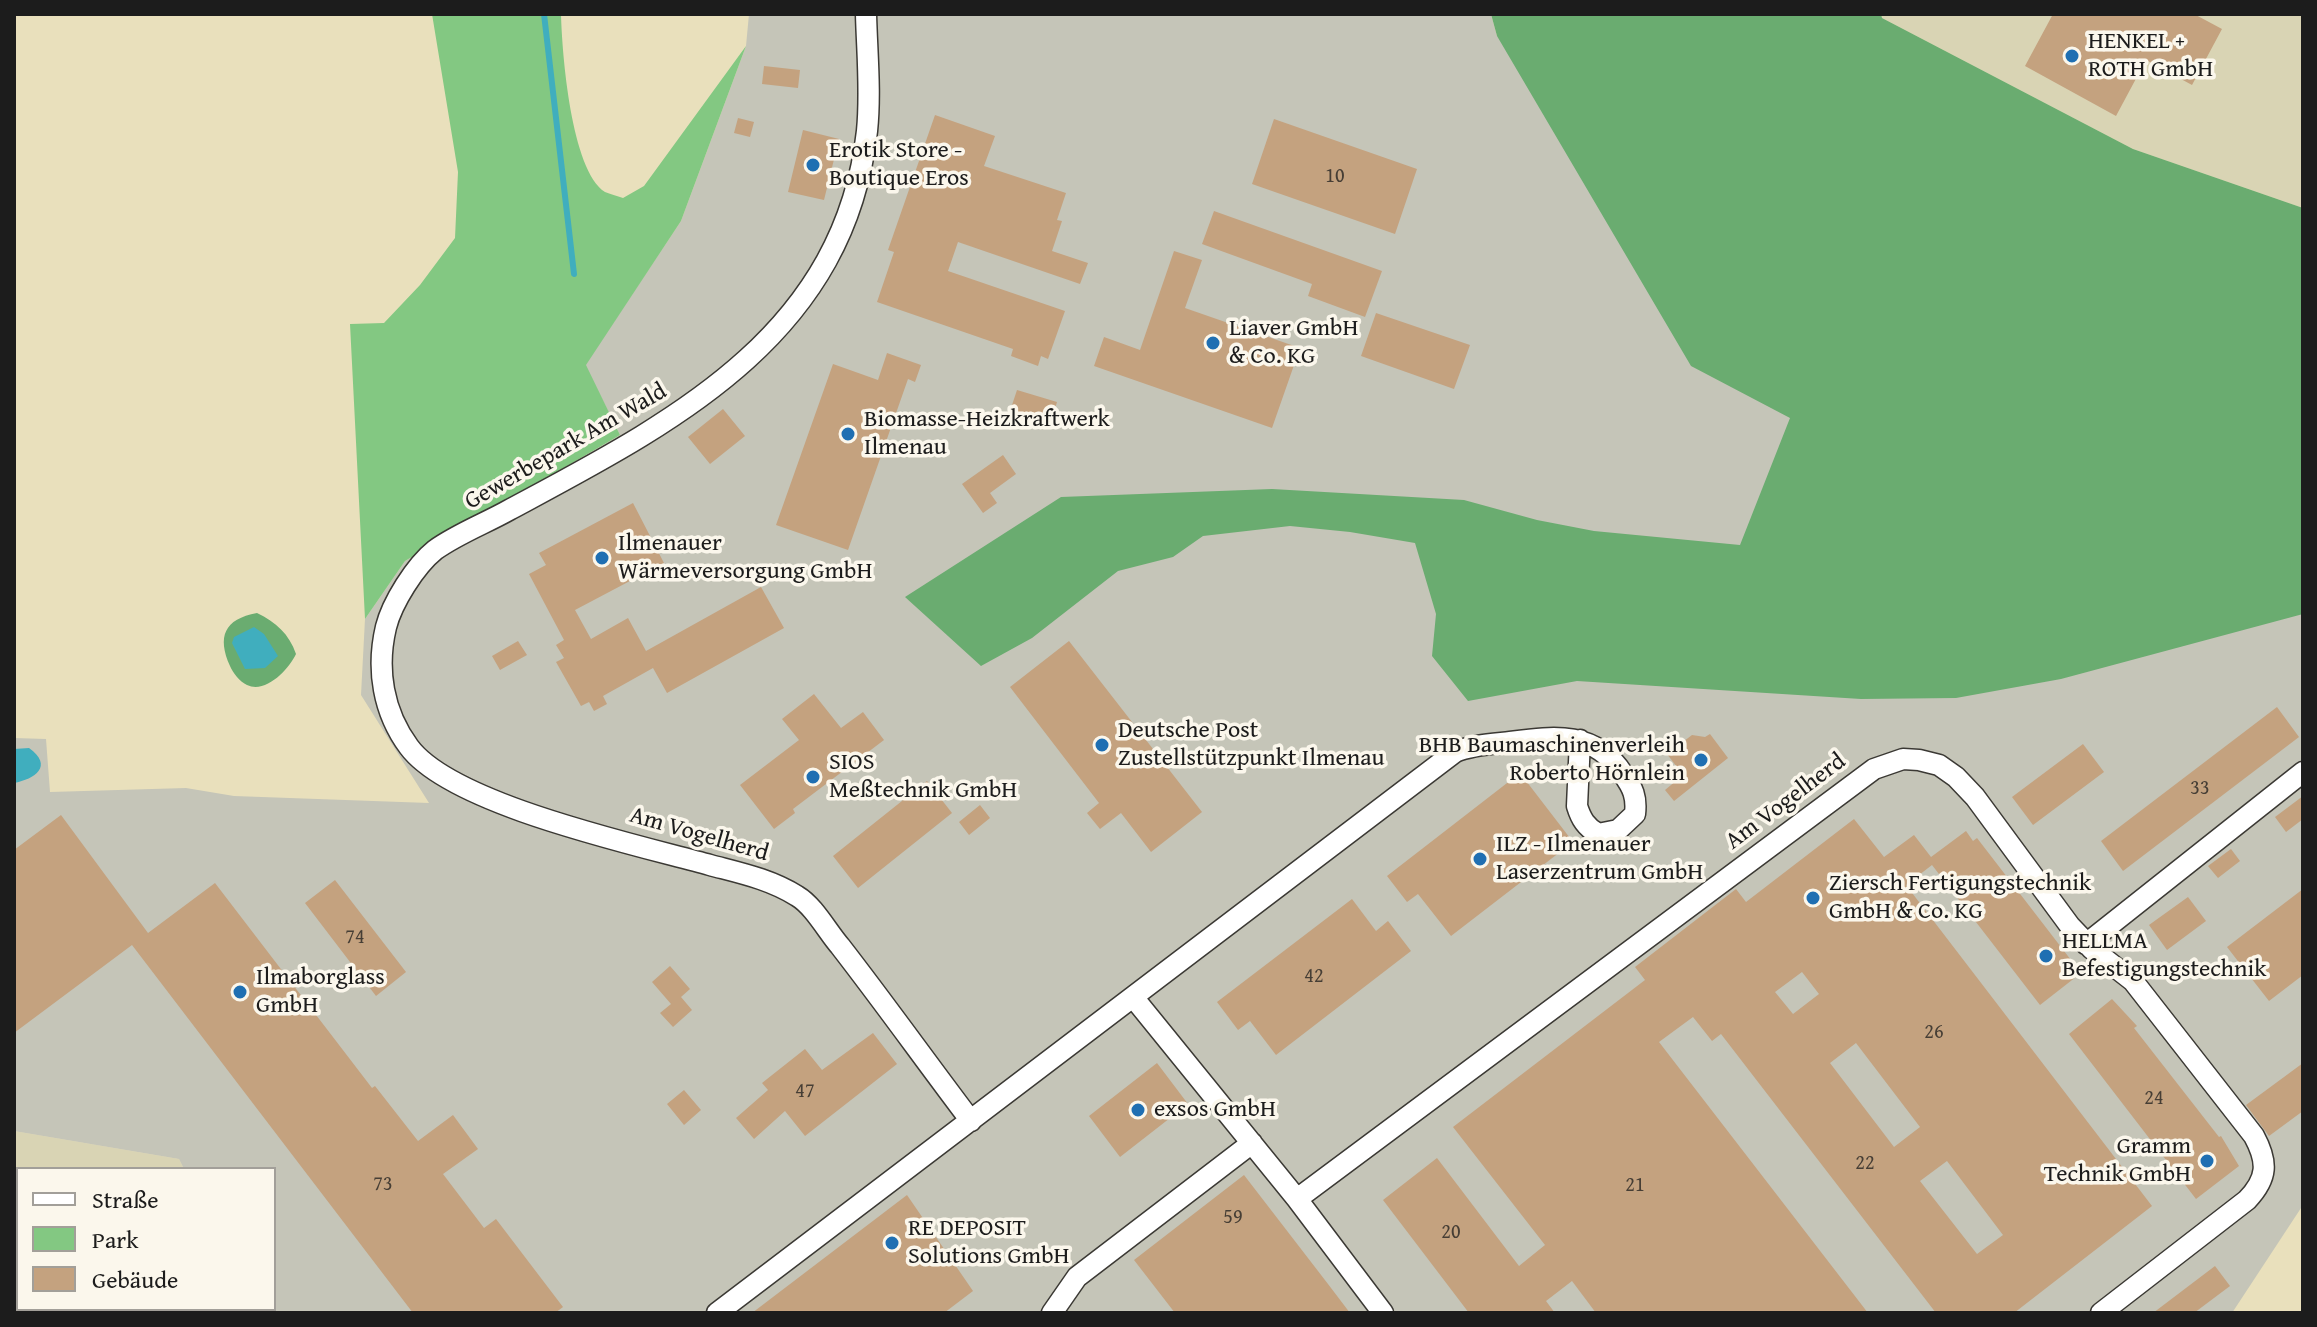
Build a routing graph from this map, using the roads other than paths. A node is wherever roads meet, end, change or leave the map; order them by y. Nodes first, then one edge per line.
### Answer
1 (866, 14) edge
2 (381, 665) joint
3 (1580, 740) dead end
4 (2303, 772) edge
5 (2086, 944) junction
6 (1133, 997) junction
7 (971, 1121) junction
8 (1252, 1143) junction
9 (1297, 1199) junction
10 (717, 1313) edge
11 (1052, 1313) edge
12 (1383, 1313) edge
13 (2101, 1313) edge

1 - 2 street, Gewerbepark Am Wald
2 - 7 street, Am Vogelherd
3 - 6 street
4 - 5 street
5 - 9 street, Am Vogelherd
5 - 13 street, Am Vogelherd
6 - 7 street
6 - 8 street
7 - 10 street
8 - 9 street
8 - 11 street
9 - 12 street

